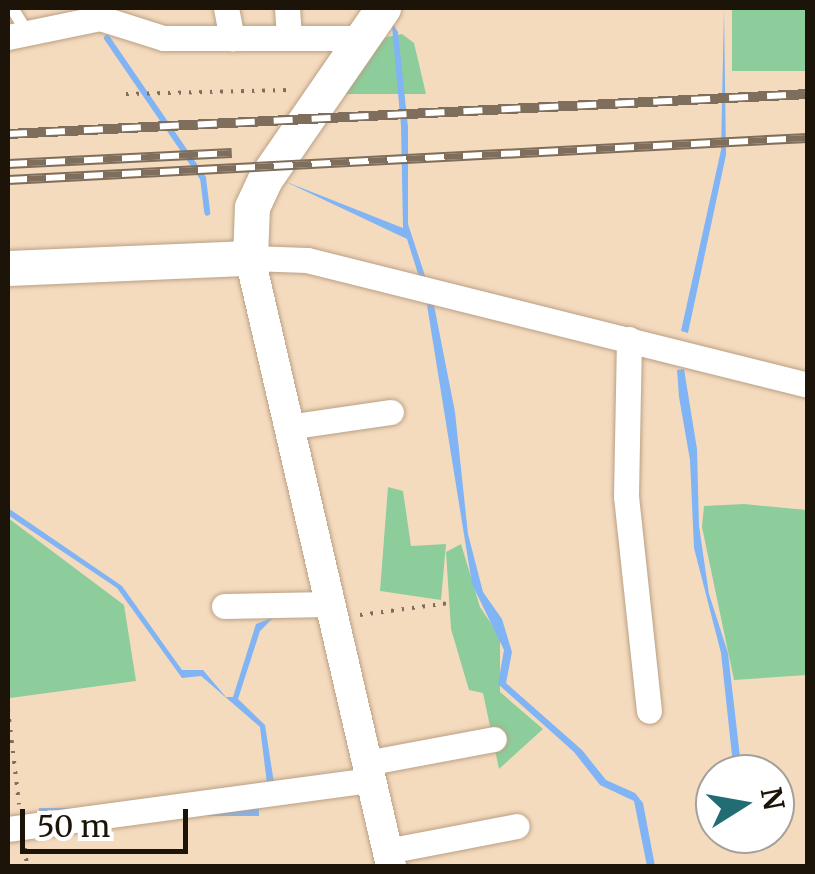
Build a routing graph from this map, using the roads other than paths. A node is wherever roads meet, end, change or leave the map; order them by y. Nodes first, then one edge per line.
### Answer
1 (12, 8) edge
2 (226, 8) edge
3 (286, 8) edge
4 (300, 8) edge
5 (383, 8) edge
6 (99, 13) edge
7 (18, 35) edge
8 (295, 37) junction
9 (232, 38) junction
10 (361, 38) junction
11 (250, 258) junction
12 (8, 268) edge
13 (629, 339) junction
14 (808, 385) edge
15 (391, 412) dead end
16 (288, 426) junction
17 (224, 606) dead end
18 (331, 611) junction
19 (649, 711) dead end
20 (494, 739) dead end
21 (368, 772) junction
22 (517, 826) dead end
23 (15, 828) edge
24 (389, 859) edge

1 - 7 lane
2 - 9 street
3 - 8 street
4 - 8 street
5 - 10 main road
6 - 7 street
6 - 9 street
8 - 9 street
8 - 10 street
10 - 11 main road
11 - 12 main road
11 - 13 street
11 - 16 street
13 - 14 street
13 - 19 street
15 - 16 street
16 - 18 street
17 - 18 street
18 - 21 street
20 - 21 street
21 - 23 street
21 - 24 street
22 - 24 street

